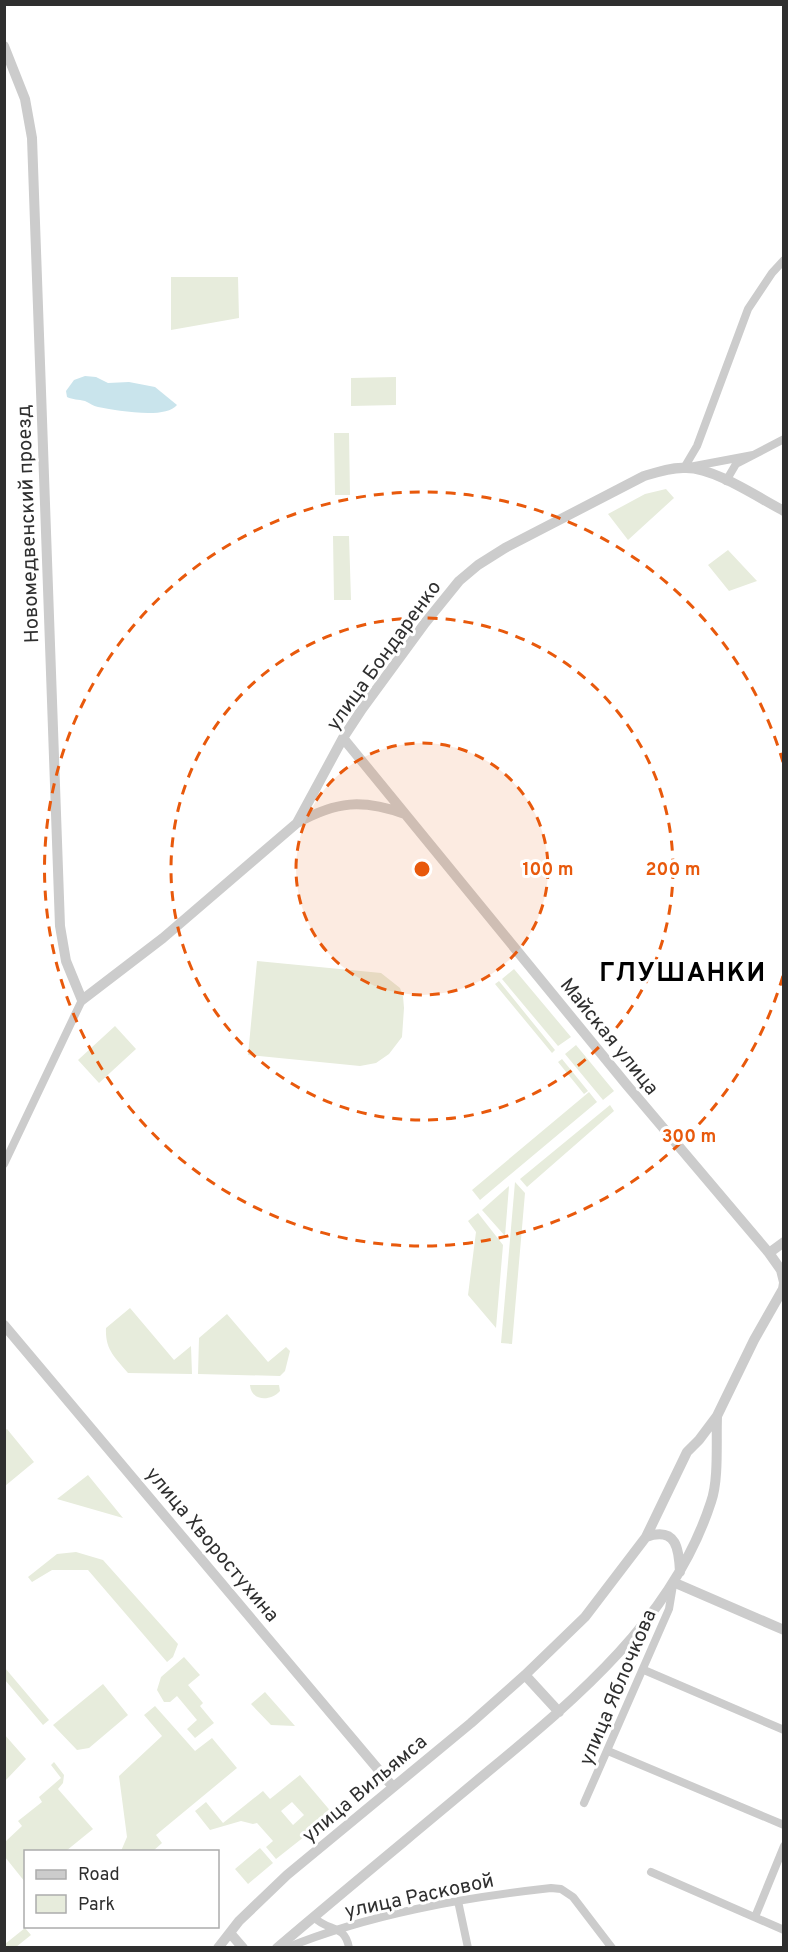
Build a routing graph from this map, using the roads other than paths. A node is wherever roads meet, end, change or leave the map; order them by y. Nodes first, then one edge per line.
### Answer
1 (4, 46) edge
2 (783, 260) edge
3 (783, 439) edge
4 (753, 455) junction
5 (684, 468) junction
6 (726, 481) junction
7 (783, 511) edge
8 (343, 738) junction
9 (405, 814) junction
10 (297, 823) junction
11 (82, 1000) junction
12 (4, 1164) edge
13 (783, 1242) edge
14 (769, 1253) junction
15 (783, 1283) edge
16 (4, 1324) edge
17 (717, 1416) junction
18 (699, 1440) junction
19 (716, 1458) junction
20 (646, 1537) junction
21 (677, 1577) junction
22 (783, 1630) edge
23 (644, 1670) junction
24 (525, 1675) junction
25 (559, 1712) junction
26 (783, 1730) edge
27 (608, 1751) junction
28 (393, 1787) junction
29 (584, 1803) dead end
30 (783, 1825) edge
31 (783, 1846) edge
32 (651, 1872) dead end
33 (458, 1901) junction
34 (314, 1917) junction
35 (755, 1917) junction
36 (337, 1929) junction
37 (783, 1929) edge
38 (230, 1933) junction
39 (218, 1947) edge
40 (243, 1947) edge
41 (277, 1947) edge
42 (286, 1947) edge
43 (349, 1947) edge
44 (468, 1947) edge
45 (612, 1947) edge

1 - 11 street, Новомедвенский проезд
2 - 5 street
3 - 4 street
4 - 5 street
4 - 6 street
5 - 6 street, улица Бондаренко
5 - 8 street, улица Бондаренко
6 - 7 street, улица Бондаренко
8 - 9 street, Майская улица
8 - 10 street, улица Бондаренко
9 - 10 street
9 - 14 street, Майская улица
10 - 11 street, улица Бондаренко
11 - 12 street, улица Бондаренко
13 - 14 street
14 - 15 street, Майская улица
15 - 17 street, улица Вильямса
16 - 28 street, улица Хворостухина
17 - 18 street, улица Вильямса
17 - 19 street, улица Вильямса
18 - 19 street
18 - 20 street, улица Вильямса
19 - 21 street, улица Вильямса
20 - 21 street
20 - 24 street, улица Вильямса
21 - 22 street
21 - 23 street, улица Яблочкова
21 - 25 street, улица Вильямса
23 - 26 street
23 - 27 street, улица Яблочкова
24 - 25 street
24 - 28 street, улица Вильямса
25 - 34 street, улица Вильямса
27 - 29 street, улица Яблочкова
27 - 30 street
28 - 38 street, улица Вильямса
31 - 35 street
32 - 35 street
33 - 36 street, улица Расковой
33 - 44 street
33 - 45 street, улица Расковой
34 - 36 street
34 - 41 street, улица Вильямса
35 - 37 street
36 - 42 street, улица Расковой
36 - 43 street
38 - 39 street, улица Вильямса
38 - 40 street

